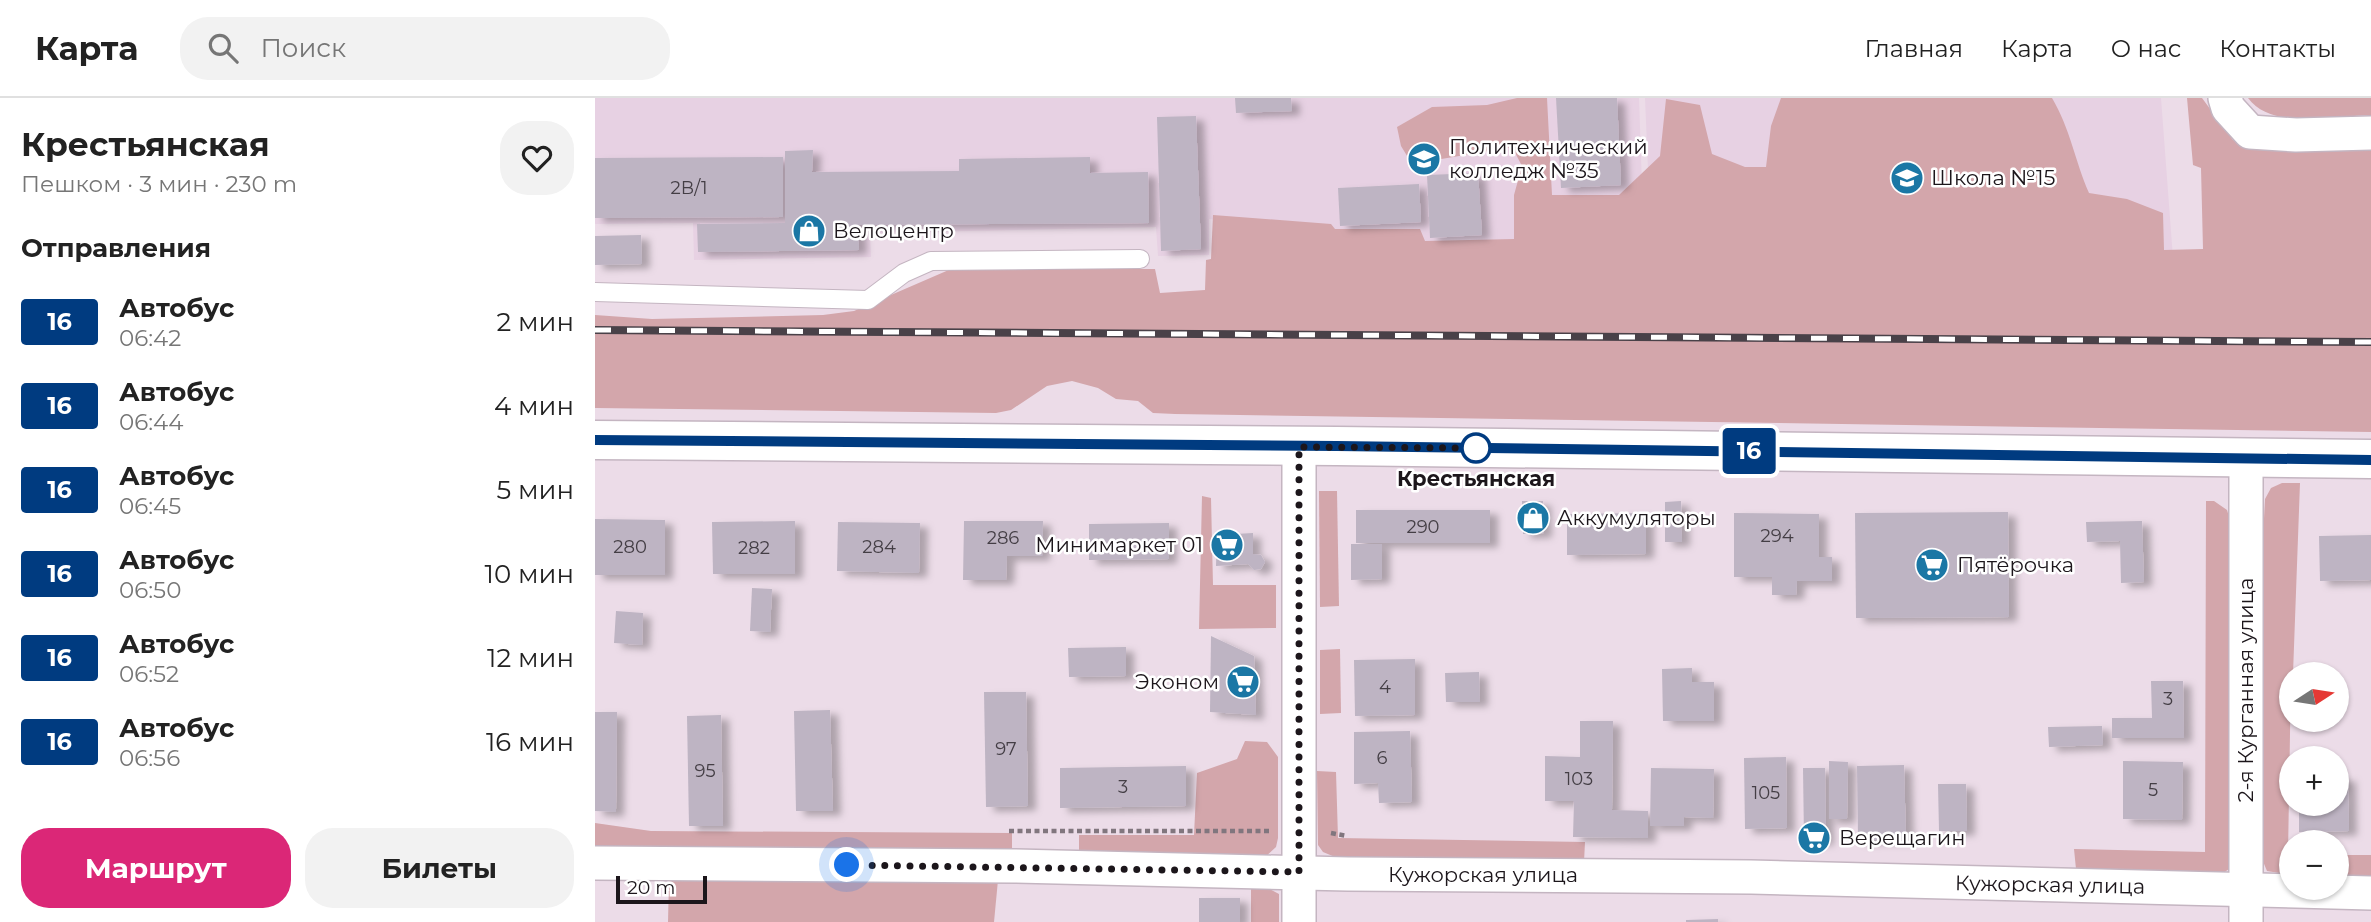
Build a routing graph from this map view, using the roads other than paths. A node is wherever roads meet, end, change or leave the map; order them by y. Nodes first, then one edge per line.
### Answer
1 (2225, 98) edge
2 (2371, 133) edge
3 (1140, 259) dead end
4 (595, 292) edge
5 (595, 440) edge
6 (1299, 447) junction
7 (2246, 458) junction
8 (2371, 460) edge
9 (595, 863) edge
10 (1299, 872) junction
11 (2371, 893) edge
12 (2246, 906) edge
13 (1299, 922) edge

1 - 2 street
3 - 4 lane
5 - 6 main road
6 - 7 main road
6 - 10 street
7 - 8 main road
7 - 12 street, 2-я Курганная улица
9 - 10 street, Кужорская улица
10 - 12 street, Кужорская улица
10 - 13 street
11 - 12 street, Кужорская улица

